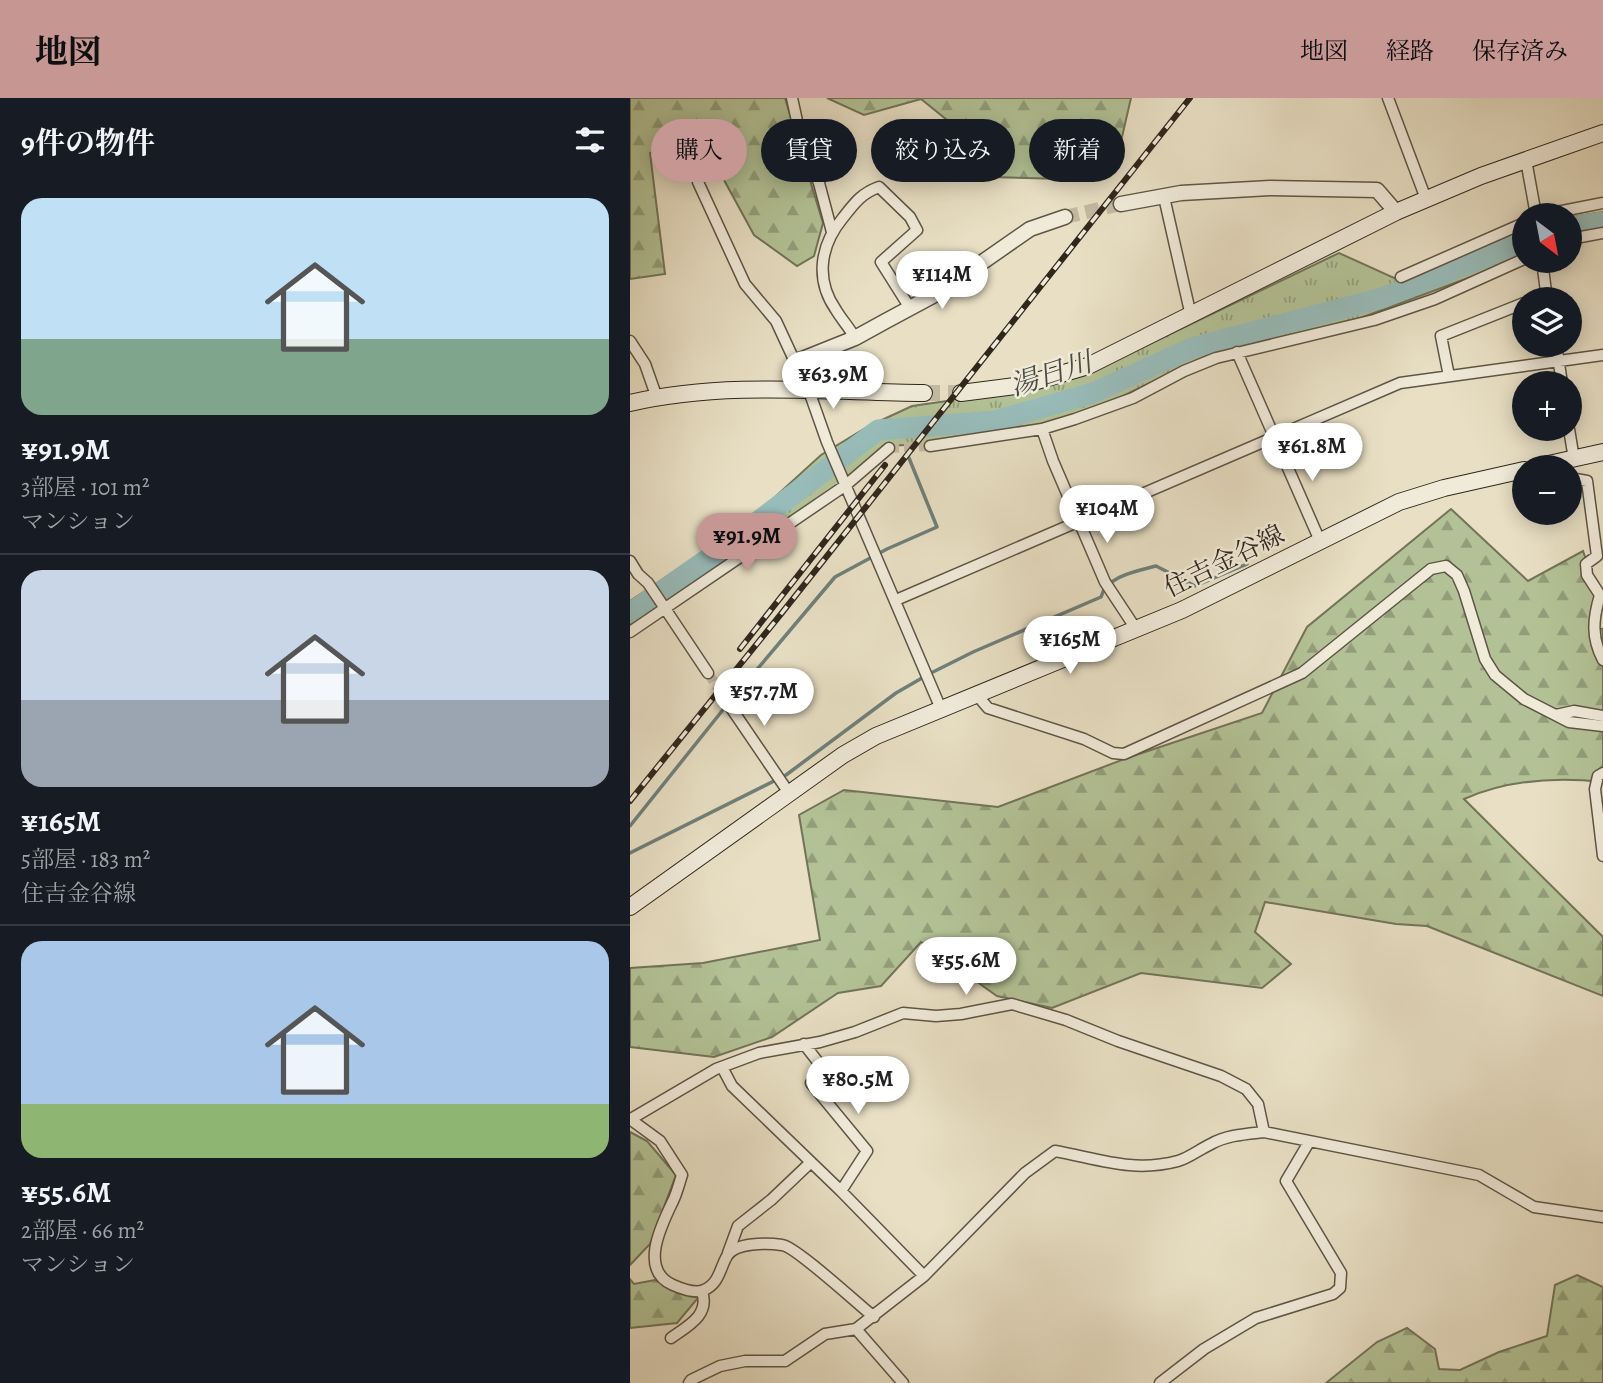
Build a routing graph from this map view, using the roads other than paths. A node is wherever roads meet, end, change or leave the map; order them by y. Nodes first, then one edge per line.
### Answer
1 (792, 98) edge
2 (1388, 98) edge
3 (1603, 133) edge
4 (1526, 160) junction
5 (698, 182) dead end
6 (1164, 197) junction
7 (1426, 199) junction
8 (1534, 203) edge
9 (1603, 203) edge
10 (1121, 204) tunnel mouth
11 (1582, 207) edge
12 (1396, 212) junction
13 (1065, 218) tunnel mouth
14 (1512, 228) edge
15 (832, 232) junction
16 (1603, 233) edge
17 (1582, 237) edge
18 (1512, 265) edge
19 (1401, 277) dead end
20 (909, 308) junction
21 (1512, 308) edge
22 (1191, 316) junction
23 (855, 338) junction
24 (630, 341) edge
25 (1237, 352) junction
26 (1603, 355) edge
27 (1558, 357) edge
28 (795, 362) junction
29 (1559, 362) junction
30 (1560, 371) edge
31 (1449, 376) junction
32 (809, 391) junction
33 (924, 393) tunnel mouth
34 (961, 393) tunnel mouth
35 (657, 398) junction
36 (630, 403) edge
37 (1042, 429) junction
38 (1276, 437) junction
39 (930, 446) tunnel mouth
40 (889, 448) tunnel mouth
41 (1603, 452) edge
42 (1582, 457) edge
43 (1512, 473) edge
44 (1582, 480) edge
45 (845, 483) junction
46 (1080, 521) junction
47 (1320, 541) junction
48 (630, 561) edge
49 (896, 600) junction
50 (665, 610) junction
51 (1136, 629) junction
52 (630, 632) edge
53 (1603, 660) edge
54 (708, 673) tunnel mouth
55 (976, 694) junction
56 (725, 699) tunnel mouth
57 (942, 709) junction
58 (1556, 715) junction
59 (1603, 716) edge
60 (1603, 726) edge
61 (1603, 773) edge
62 (782, 783) junction
63 (1603, 856) edge
64 (630, 907) edge
65 (804, 1044) junction
66 (722, 1067) junction
67 (630, 1119) edge
68 (1264, 1132) junction
69 (1309, 1142) junction
70 (811, 1162) junction
71 (841, 1191) junction
72 (1603, 1217) edge
73 (728, 1253) junction
74 (924, 1276) junction
75 (702, 1292) junction
76 (874, 1317) junction
77 (856, 1329) junction
78 (671, 1338) dead end
79 (689, 1383) edge
80 (903, 1383) edge
81 (1160, 1383) edge

1 - 15 street
2 - 7 street
3 - 4 main road
4 - 7 main road
4 - 8 street
5 - 28 street
6 - 10 street
6 - 12 street
6 - 22 street
7 - 12 main road
9 - 11 street
12 - 22 main road
13 - 20 street
14 - 19 street
15 - 20 street
15 - 23 street
16 - 17 street
18 - 25 street
20 - 23 street
21 - 31 street
22 - 34 main road
23 - 28 street
24 - 35 street
25 - 37 street
25 - 38 street
26 - 29 street
27 - 29 street
28 - 32 street
29 - 30 street
29 - 31 street
31 - 38 street
32 - 33 main road
32 - 35 main road
32 - 45 street
35 - 36 main road
37 - 39 street
37 - 46 street
38 - 46 street
38 - 47 street
40 - 45 street
41 - 42 main road
43 - 47 main road, 住吉金谷線
44 - 53 street
45 - 49 street
45 - 50 street
46 - 49 street
46 - 51 street
47 - 51 main road, 住吉金谷線
48 - 50 street
49 - 57 street
50 - 52 street
50 - 54 street
51 - 55 main road, 住吉金谷線
55 - 57 main road, 住吉金谷線
55 - 58 street
56 - 62 street
57 - 62 main road, 住吉金谷線
58 - 59 street
58 - 60 street
61 - 63 street
62 - 64 main road, 住吉金谷線
65 - 66 street
65 - 68 street
65 - 71 street
66 - 67 street
66 - 70 street
67 - 75 street
68 - 69 street
68 - 74 street
69 - 72 street
69 - 81 street
70 - 71 street
70 - 73 street
71 - 74 street
73 - 75 street
73 - 76 street
74 - 76 street
75 - 78 street
76 - 77 street
77 - 79 street
77 - 80 street

